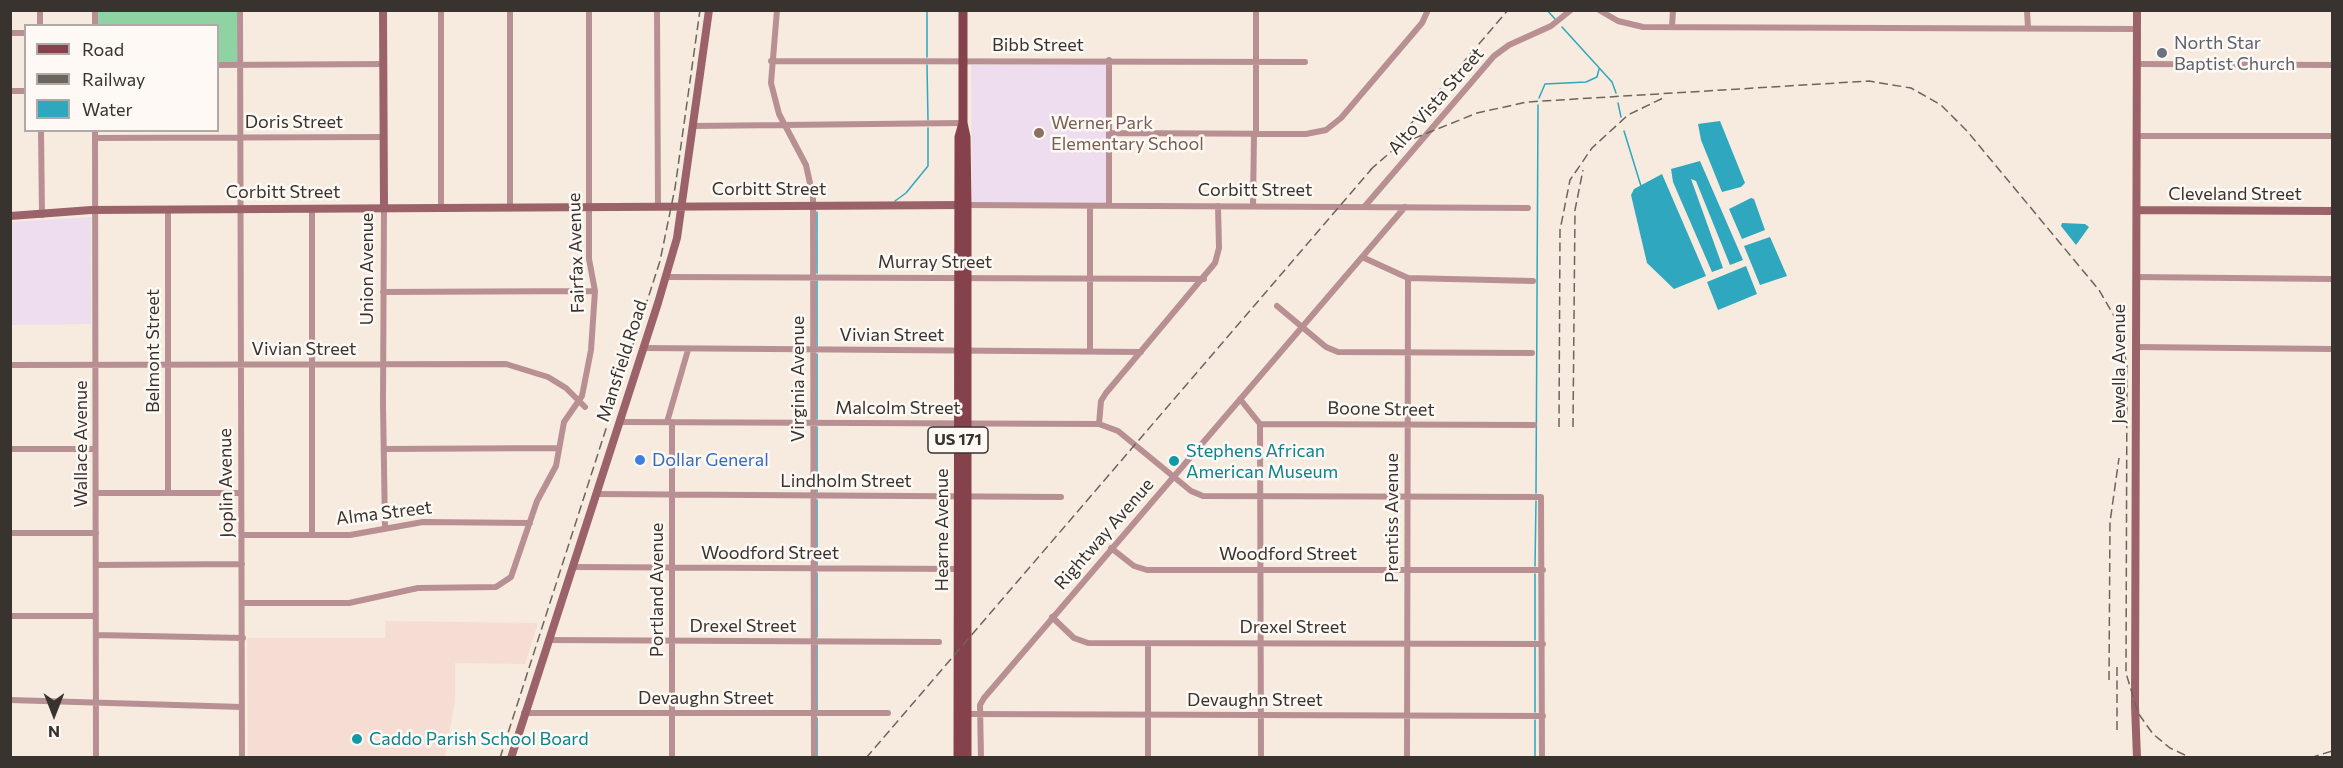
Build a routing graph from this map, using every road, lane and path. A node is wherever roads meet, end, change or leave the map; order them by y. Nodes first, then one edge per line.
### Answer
1 (240, 10) edge
2 (383, 10) edge
3 (441, 10) edge
4 (510, 10) edge
5 (589, 10) edge
6 (657, 10) edge
7 (709, 10) edge
8 (777, 10) edge
9 (963, 10) edge
10 (1256, 10) edge
11 (1428, 10) edge
12 (1571, 10) edge
13 (1599, 10) edge
14 (1673, 10) edge
15 (2027, 10) edge
16 (2137, 10) edge
17 (1672, 27) junction
18 (2028, 28) junction
19 (2137, 29) junction
20 (963, 60) junction
21 (1109, 60) junction
22 (1257, 60) junction
23 (771, 61) junction
24 (1305, 62) dead end
25 (384, 64) junction
26 (2137, 64) junction
27 (219, 65) edge
28 (240, 65) junction
29 (2332, 65) edge
30 (963, 123) junction
31 (785, 125) junction
32 (693, 126) junction
33 (41, 132) edge
34 (1109, 133) junction
35 (95, 134) edge
36 (1255, 134) junction
37 (2137, 135) junction
38 (2332, 136) edge
39 (239, 137) junction
40 (384, 137) junction
41 (813, 205) junction
42 (963, 205) junction
43 (682, 206) junction
44 (1090, 206) junction
45 (1109, 206) junction
46 (1218, 206) junction
47 (1253, 206) junction
48 (1365, 206) junction
49 (589, 207) junction
50 (658, 207) junction
51 (1405, 207) junction
52 (1528, 207) dead end
53 (312, 208) junction
54 (384, 208) junction
55 (441, 208) junction
56 (510, 208) junction
57 (168, 209) junction
58 (240, 209) junction
59 (96, 210) junction
60 (2136, 210) junction
61 (2332, 211) edge
62 (42, 215) junction
63 (10, 216) edge
64 (1362, 257) junction
65 (667, 277) junction
66 (963, 277) junction
67 (2136, 277) junction
68 (812, 278) junction
69 (1090, 278) junction
70 (1408, 278) junction
71 (1204, 279) junction
72 (2332, 279) edge
73 (1533, 281) dead end
74 (595, 291) junction
75 (383, 292) junction
76 (1276, 306) dead end
77 (1301, 327) junction
78 (2136, 347) junction
79 (644, 348) junction
80 (2332, 349) edge
81 (688, 350) junction
82 (812, 350) junction
83 (963, 350) junction
84 (1090, 351) junction
85 (1141, 352) junction
86 (1407, 352) junction
87 (1532, 353) dead end
88 (240, 364) junction
89 (312, 364) junction
90 (383, 364) junction
91 (10, 365) edge
92 (96, 365) junction
93 (169, 365) junction
94 (1240, 399) junction
95 (579, 401) junction
96 (585, 407) dead end
97 (620, 422) junction
98 (670, 422) junction
99 (813, 423) junction
100 (963, 423) junction
101 (1100, 424) junction
102 (1260, 424) junction
103 (1407, 425) junction
104 (1534, 425) dead end
105 (559, 448) junction
106 (10, 449) edge
107 (95, 449) junction
108 (384, 449) junction
109 (1173, 477) junction
110 (96, 493) junction
111 (168, 493) junction
112 (241, 493) junction
113 (596, 494) junction
114 (672, 495) junction
115 (813, 496) junction
116 (963, 496) junction
117 (1260, 496) junction
118 (1061, 497) dead end
119 (1407, 497) junction
120 (530, 523) junction
121 (385, 528) junction
122 (10, 533) edge
123 (96, 533) junction
124 (242, 535) junction
125 (312, 535) junction
126 (1112, 548) junction
127 (242, 564) junction
128 (96, 565) junction
129 (572, 567) junction
130 (672, 568) junction
131 (813, 568) junction
132 (963, 569) junction
133 (1261, 569) junction
134 (1407, 570) junction
135 (1543, 570) junction
136 (242, 603) junction
137 (10, 616) edge
138 (96, 616) junction
139 (1052, 617) junction
140 (96, 635) junction
141 (243, 638) junction
142 (548, 640) junction
143 (672, 641) junction
144 (813, 641) junction
145 (939, 642) dead end
146 (1148, 642) junction
147 (1261, 642) junction
148 (1407, 643) junction
149 (1543, 644) junction
150 (10, 700) edge
151 (96, 701) junction
152 (243, 707) junction
153 (524, 713) junction
154 (672, 713) junction
155 (814, 714) junction
156 (888, 714) dead end
157 (967, 714) junction
158 (980, 714) junction
159 (1148, 714) junction
160 (1261, 715) junction
161 (1407, 716) junction
162 (1543, 716) junction
163 (2135, 717) junction
164 (96, 758) edge
165 (242, 758) edge
166 (511, 758) edge
167 (515, 758) edge
168 (672, 758) edge
169 (814, 758) edge
170 (958, 758) edge
171 (967, 758) edge
172 (981, 758) edge
173 (1148, 758) edge
174 (1261, 758) edge
175 (1407, 758) edge
176 (1542, 758) edge
177 (2131, 758) edge
178 (2137, 758) edge

1 - 28 street, Joplin Avenue
2 - 25 main road, Union Avenue
3 - 55 street
4 - 56 street
5 - 49 street, Fairfax Avenue
6 - 50 street
7 - 32 main road, Mansfield Road
8 - 23 street, Virginia Avenue
9 - 20 main road, Hearne Avenue / US 171
10 - 22 street
11 - 36 street
12 - 48 street, Alto Vista Street
13 - 17 street
14 - 17 street
15 - 18 street
16 - 19 main road, Jewella Avenue
17 - 18 street
18 - 19 street
19 - 26 main road, Jewella Avenue
20 - 21 street, Bibb Street
20 - 23 street, Bibb Street
20 - 30 main road, Hearne Avenue / US 171
21 - 22 street, Bibb Street
21 - 34 street
22 - 24 street, Bibb Street
22 - 36 street
23 - 31 street, Virginia Avenue
25 - 28 street
25 - 40 main road, Union Avenue
26 - 29 street
26 - 37 main road, Jewella Avenue
27 - 28 street
28 - 39 street, Joplin Avenue
30 - 31 street
30 - 42 main road, Hearne Avenue / US 171
31 - 32 street
31 - 41 street, Virginia Avenue
32 - 43 main road, Mansfield Road
33 - 62 street
34 - 36 street
34 - 45 street
35 - 39 street, Doris Street
35 - 59 street, Wallace Avenue
36 - 47 street
37 - 38 street
37 - 60 main road, Jewella Avenue
39 - 40 street, Doris Street
39 - 58 street, Joplin Avenue
40 - 54 main road, Union Avenue
41 - 42 main road, Corbitt Street
41 - 43 main road, Corbitt Street
41 - 68 street, Virginia Avenue
42 - 44 street, Corbitt Street
42 - 66 main road, Hearne Avenue / US 171
43 - 50 main road, Corbitt Street
43 - 65 main road, Mansfield Road
44 - 45 street, Corbitt Street
44 - 69 street
45 - 46 street, Corbitt Street
46 - 47 street, Corbitt Street
46 - 71 street
47 - 48 street, Corbitt Street
48 - 51 street, Corbitt Street
49 - 50 main road, Corbitt Street
49 - 56 main road, Corbitt Street
49 - 74 street, Fairfax Avenue
51 - 52 street, Corbitt Street
51 - 64 street, Rightway Avenue
53 - 54 main road, Corbitt Street
53 - 58 main road, Corbitt Street
53 - 89 street
54 - 55 main road, Corbitt Street
54 - 75 street, Union Avenue
55 - 56 main road, Corbitt Street
57 - 58 main road, Corbitt Street
57 - 59 main road, Corbitt Street
57 - 93 street, Belmont Street
58 - 88 street, Joplin Avenue
59 - 62 main road, Corbitt Street
59 - 92 street, Wallace Avenue
60 - 61 main road, Cleveland Street
60 - 67 main road, Jewella Avenue
62 - 63 main road, Corbitt Street
64 - 70 street
64 - 77 street, Rightway Avenue
65 - 68 street, Murray Street
65 - 79 main road, Mansfield Road
66 - 68 street, Murray Street
66 - 69 street, Murray Street
66 - 83 main road, Hearne Avenue / US 171
67 - 72 street
67 - 78 main road, Jewella Avenue
68 - 82 street, Virginia Avenue
69 - 71 street, Murray Street
69 - 84 street
70 - 73 street
70 - 86 street, Prentiss Avenue
71 - 85 street
74 - 75 street
74 - 95 street, Fairfax Avenue
75 - 90 street, Union Avenue
76 - 77 street
77 - 86 street
77 - 94 street, Rightway Avenue
78 - 80 street
78 - 163 main road, Jewella Avenue
79 - 81 street, Vivian Street
79 - 97 main road, Mansfield Road
81 - 82 street, Vivian Street
81 - 98 street, Portland Avenue
82 - 83 street, Vivian Street
82 - 99 street, Virginia Avenue
83 - 84 street, Vivian Street
83 - 100 main road, Hearne Avenue / US 171
84 - 85 street, Vivian Street
85 - 101 street
86 - 87 street
86 - 103 street, Prentiss Avenue
88 - 89 street, Vivian Street
88 - 93 street, Vivian Street
88 - 112 street, Joplin Avenue
89 - 90 street, Vivian Street
89 - 125 street
90 - 95 street, Vivian Street
90 - 108 street, Union Avenue
91 - 92 street, Vivian Street
92 - 93 street, Vivian Street
92 - 107 street, Wallace Avenue
93 - 111 street, Belmont Street
94 - 102 street
94 - 109 street, Rightway Avenue
95 - 96 street, Vivian Street
95 - 105 street, Fairfax Avenue
97 - 98 street, Malcolm Street
97 - 113 main road, Mansfield Road
98 - 99 street, Malcolm Street
98 - 114 street, Portland Avenue
99 - 100 street, Malcolm Street
99 - 115 street, Virginia Avenue
100 - 101 street, Malcolm Street
100 - 116 main road, Hearne Avenue / US 171
101 - 109 street, Malcolm Street
102 - 103 street, Boone Street
102 - 117 street
103 - 104 street, Boone Street
103 - 119 street, Prentiss Avenue
105 - 108 street
105 - 120 street, Fairfax Avenue
106 - 107 street
107 - 110 street, Wallace Avenue
108 - 121 street, Union Avenue
109 - 117 street
109 - 126 street, Rightway Avenue
110 - 111 street
110 - 123 street, Wallace Avenue
111 - 112 street
112 - 124 street, Joplin Avenue
113 - 114 street, Lindholm Street
113 - 129 main road, Mansfield Road
114 - 115 street, Lindholm Street
114 - 130 street, Portland Avenue
115 - 116 street, Lindholm Street
115 - 131 street, Virginia Avenue
116 - 118 street, Lindholm Street
116 - 132 main road, Hearne Avenue / US 171
117 - 119 street
117 - 133 street
119 - 134 street, Prentiss Avenue
119 - 135 street
120 - 121 street, Alma Street
120 - 136 street, Fairfax Avenue
121 - 125 street, Alma Street
122 - 123 street
123 - 128 street, Wallace Avenue
124 - 125 street, Alma Street
124 - 127 street, Joplin Avenue
126 - 133 street, Woodford Street
126 - 139 street, Rightway Avenue
127 - 128 street
127 - 136 street, Joplin Avenue
128 - 138 street, Wallace Avenue
129 - 130 street, Woodford Street
129 - 142 main road, Mansfield Road
130 - 131 street, Woodford Street
130 - 143 street, Portland Avenue
131 - 132 street, Woodford Street
131 - 144 street, Virginia Avenue
132 - 157 main road, Hearne Avenue / US 171
132 - 170 main road, Hearne Avenue / US 171
133 - 134 street, Woodford Street
133 - 147 street
134 - 135 street, Woodford Street
134 - 148 street, Prentiss Avenue
135 - 149 street
136 - 141 street, Joplin Avenue
137 - 138 street
138 - 140 street, Wallace Avenue
139 - 146 street, Drexel Street
139 - 158 street, Rightway Avenue
140 - 141 street
140 - 151 street, Wallace Avenue
141 - 152 street, Joplin Avenue
142 - 143 street, Drexel Street
142 - 153 main road, Mansfield Road
143 - 144 street, Drexel Street
143 - 154 street, Portland Avenue
144 - 145 street, Drexel Street
144 - 155 street, Virginia Avenue
146 - 147 street, Drexel Street
146 - 159 street
147 - 148 street, Drexel Street
147 - 160 street
148 - 149 street, Drexel Street
148 - 161 street, Prentiss Avenue
149 - 162 street
150 - 151 street
151 - 152 street
151 - 164 street, Wallace Avenue
152 - 165 street, Joplin Avenue
153 - 154 street, Devaughn Street
153 - 166 main road, Mansfield Road
153 - 167 main road, Mansfield Road
154 - 155 street, Devaughn Street
154 - 168 street, Portland Avenue
155 - 156 street, Devaughn Street
155 - 169 street, Virginia Avenue
157 - 158 street, Devaughn Street
157 - 171 main road, Hearne Avenue / US 171
158 - 159 street, Devaughn Street
158 - 172 street, Rightway Avenue
159 - 160 street, Devaughn Street
159 - 173 street
160 - 161 street, Devaughn Street
160 - 174 street
161 - 162 street, Devaughn Street
161 - 175 street, Prentiss Avenue
162 - 176 street
163 - 177 main road, Jewella Avenue
163 - 178 main road, Jewella Avenue

